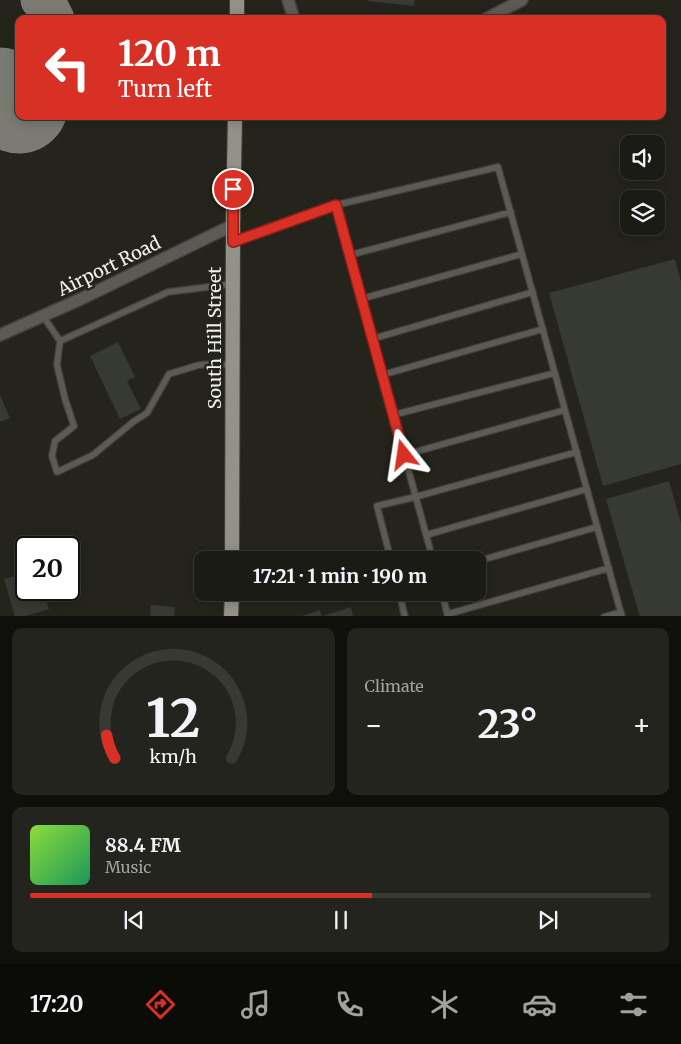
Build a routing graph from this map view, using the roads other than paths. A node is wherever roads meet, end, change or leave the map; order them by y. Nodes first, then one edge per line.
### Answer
1 (237, 0) edge
2 (288, 0) edge
3 (522, 0) edge
4 (237, 15) edge
5 (293, 15) edge
6 (494, 15) edge
7 (235, 120) edge
8 (336, 205) junction
9 (510, 212) junction
10 (232, 225) junction
11 (233, 242) junction
12 (522, 254) junction
13 (350, 255) junction
14 (232, 284) junction
15 (533, 292) junction
16 (362, 299) junction
17 (43, 316) junction
18 (543, 329) junction
19 (0, 335) edge
20 (372, 339) junction
21 (60, 341) junction
22 (232, 365) junction
23 (555, 372) junction
24 (382, 375) junction
25 (565, 410) junction
26 (393, 415) junction
27 (577, 452) junction
28 (404, 455) junction
29 (587, 489) junction
30 (416, 497) junction
31 (597, 527) junction
32 (426, 535) junction
33 (232, 551) edge
34 (388, 551) edge
35 (430, 551) edge
36 (486, 559) edge
37 (609, 568) junction
38 (232, 601) edge
39 (401, 601) edge
40 (444, 601) edge
41 (622, 614) edge
42 (448, 615) edge
43 (232, 616) edge
44 (405, 616) edge
45 (604, 616) edge

1 - 4 main road
2 - 5 street
3 - 6 street
7 - 10 main road, South Hill Street
8 - 9 lane
8 - 11 lane
8 - 13 lane
9 - 12 lane
9 - 13 lane
10 - 11 main road, South Hill Street
10 - 17 street, Airport Road
11 - 14 main road, South Hill Street
12 - 15 lane
12 - 16 lane
13 - 16 lane
14 - 21 lane
14 - 22 main road, South Hill Street
15 - 18 lane
15 - 20 lane
16 - 20 lane
17 - 19 street, Airport Road
17 - 21 lane
18 - 23 lane
18 - 24 lane
20 - 24 lane
21 - 22 lane
22 - 33 main road, South Hill Street
23 - 25 lane
23 - 26 lane
24 - 26 lane
25 - 27 lane
25 - 28 lane
26 - 28 lane
27 - 29 lane
27 - 30 lane
28 - 30 lane
29 - 31 lane
29 - 32 lane
30 - 32 lane
30 - 34 lane
31 - 36 lane
31 - 37 lane
32 - 35 lane
37 - 41 lane
37 - 42 lane
38 - 43 main road
39 - 44 lane
40 - 42 lane
41 - 45 lane

